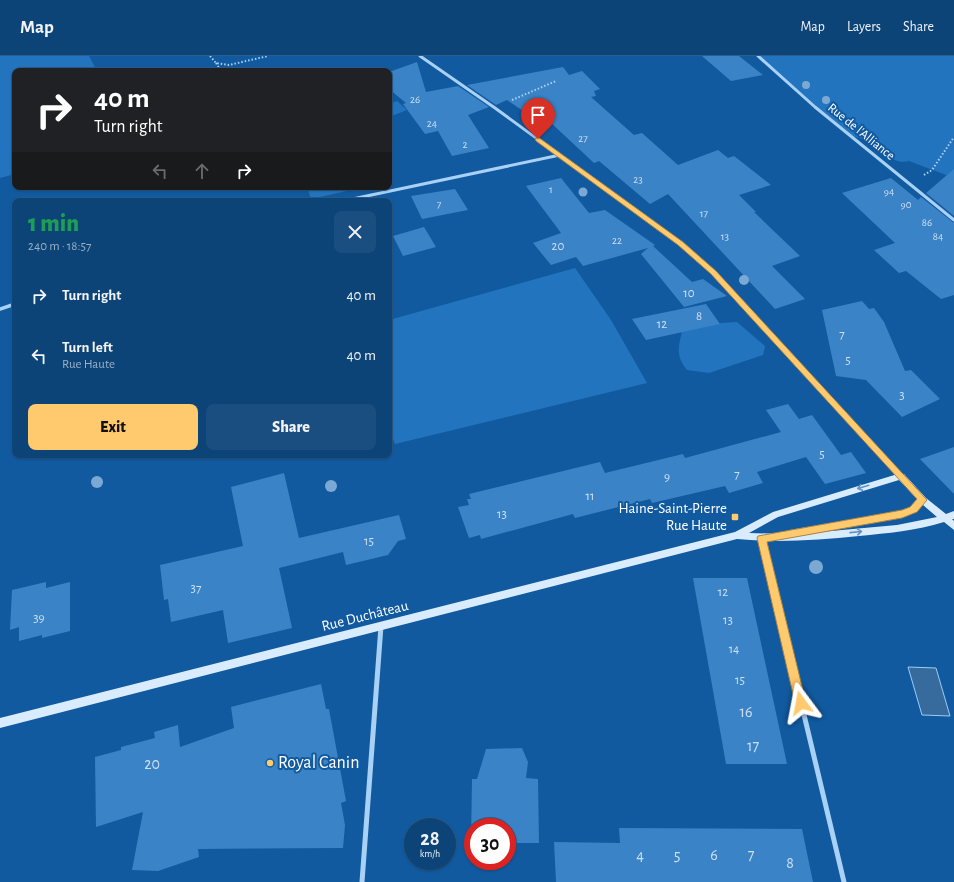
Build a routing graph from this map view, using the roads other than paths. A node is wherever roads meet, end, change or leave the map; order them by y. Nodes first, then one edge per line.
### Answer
1 (420, 56) edge
2 (758, 56) edge
3 (560, 155) junction
4 (357, 198) edge
5 (954, 220) edge
6 (12, 305) edge
7 (0, 310) edge
8 (901, 476) junction
9 (923, 500) junction
10 (950, 516) edge
11 (954, 526) edge
12 (737, 535) junction
13 (762, 538) junction
14 (381, 626) junction
15 (0, 723) edge
16 (362, 882) edge
17 (844, 882) edge

1 - 3 street
2 - 5 street, Rue de l'Alliance
3 - 4 street
3 - 8 street
6 - 7 street
8 - 9 street
8 -> 12 street
9 - 10 street
9 - 13 street
10 - 11 street
13 -> 10 street
12 - 13 street
12 - 14 street, Rue Duchâteau
13 - 17 street
14 - 15 street, Rue Duchâteau
14 - 16 street

